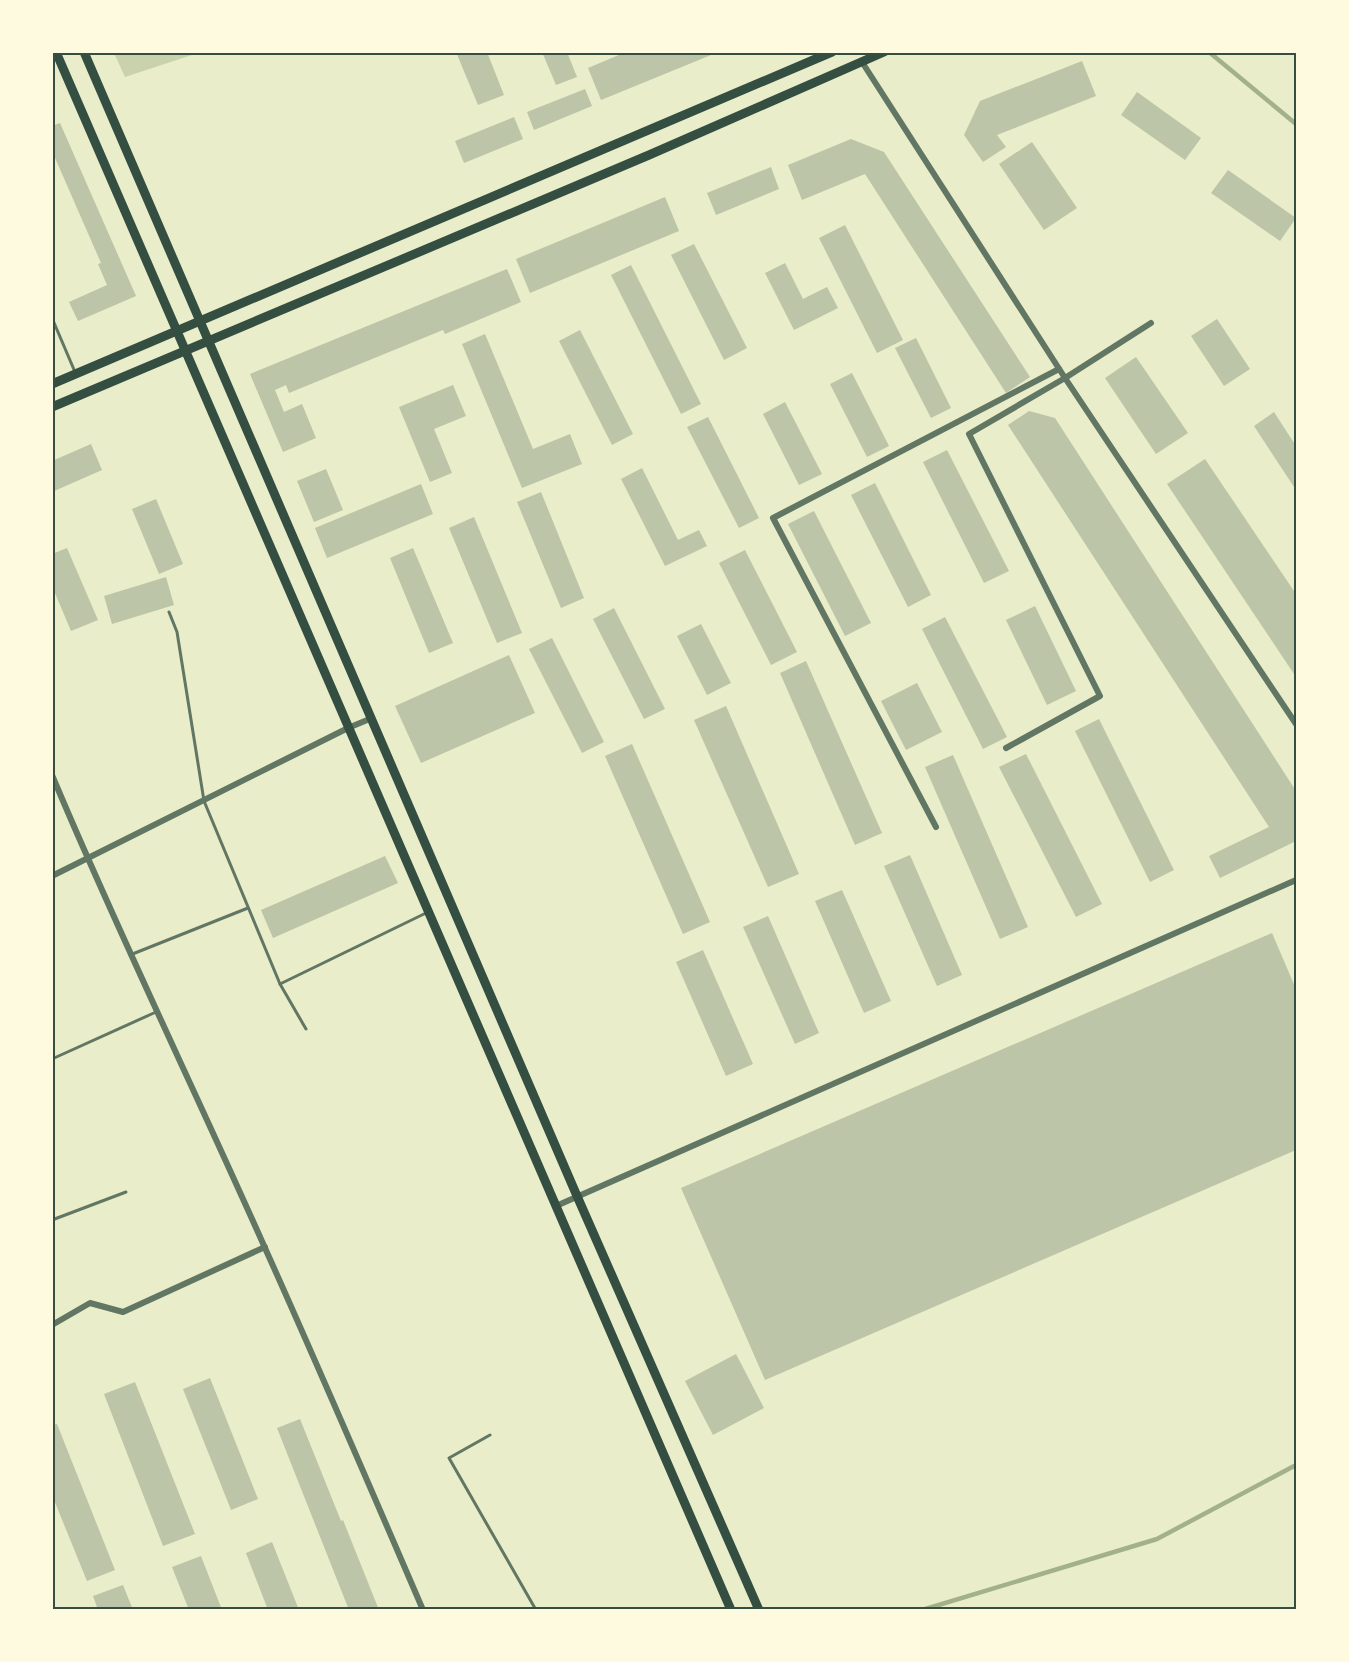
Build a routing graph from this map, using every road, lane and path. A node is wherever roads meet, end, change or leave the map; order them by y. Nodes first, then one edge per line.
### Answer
1 (56, 52) edge
2 (84, 52) edge
3 (832, 52) edge
4 (884, 52) edge
5 (862, 62) junction
6 (52, 318) edge
7 (200, 321) junction
8 (1151, 323) dead end
9 (176, 331) junction
10 (209, 341) junction
11 (185, 351) junction
12 (1059, 369) junction
13 (76, 374) junction
14 (1065, 378) junction
15 (52, 384) edge
16 (52, 407) edge
17 (169, 612) dead end
18 (372, 718) junction
19 (1296, 724) edge
20 (348, 728) junction
21 (1006, 748) dead end
22 (52, 775) edge
23 (204, 801) junction
24 (936, 827) dead end
25 (87, 859) junction
26 (52, 876) edge
27 (1296, 880) edge
28 (248, 908) junction
29 (428, 912) junction
30 (130, 955) junction
31 (280, 984) junction
32 (156, 1012) junction
33 (306, 1029) dead end
34 (52, 1059) edge
35 (126, 1192) dead end
36 (577, 1196) junction
37 (556, 1206) junction
38 (52, 1220) edge
39 (265, 1247) junction
40 (52, 1325) edge
41 (490, 1435) dead end
42 (423, 1610) edge
43 (536, 1610) edge
44 (731, 1610) edge
45 (759, 1610) edge

1 - 9 main road
2 - 7 main road
3 - 7 main road
4 - 5 main road
5 - 10 main road
5 - 12 street
6 - 13 lane
7 - 9 main road
7 - 10 main road
8 - 14 street
9 - 11 main road
9 - 13 main road
10 - 11 main road
10 - 18 main road
11 - 16 main road
11 - 20 main road
12 - 14 street
12 - 24 street
13 - 15 main road
14 - 19 street
14 - 21 street
17 - 23 lane
18 - 20 street
18 - 36 main road
20 - 23 street
20 - 29 main road
22 - 25 street
23 - 25 street
23 - 28 lane
25 - 26 street
25 - 30 street
27 - 36 street
28 - 30 lane
28 - 31 lane
29 - 31 lane
29 - 37 main road
30 - 32 street
31 - 33 lane
32 - 34 lane
32 - 39 street
35 - 38 lane
36 - 37 street
36 - 45 main road
37 - 44 main road
39 - 40 street
39 - 42 street
41 - 43 lane

